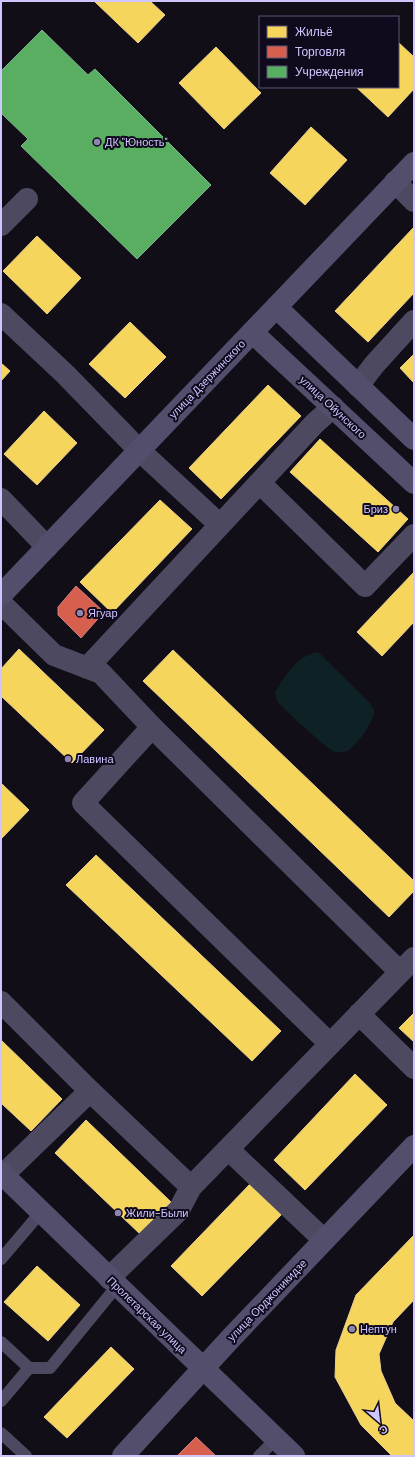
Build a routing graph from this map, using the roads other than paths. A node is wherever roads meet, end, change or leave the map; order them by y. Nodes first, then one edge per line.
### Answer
1 (414, 163) edge
2 (395, 182) junction
3 (27, 199) dead end
4 (414, 200) edge
5 (1, 225) edge
6 (276, 307) junction
7 (1, 314) edge
8 (414, 321) edge
9 (252, 332) junction
10 (358, 386) junction
11 (332, 407) junction
12 (414, 439) edge
13 (139, 450) junction
14 (260, 483) junction
15 (414, 483) edge
16 (1, 499) edge
17 (220, 525) junction
18 (414, 535) edge
19 (47, 547) junction
20 (1, 595) edge
21 (1, 603) edge
22 (87, 668) junction
23 (152, 727) junction
24 (407, 965) edge
25 (1, 1002) edge
26 (358, 1014) junction
27 (330, 1044) junction
28 (414, 1068) edge
29 (90, 1091) junction
30 (414, 1146) edge
31 (228, 1149) junction
32 (2, 1174) edge
33 (191, 1187) junction
34 (41, 1212) junction
35 (324, 1240) junction
36 (1, 1259) edge
37 (113, 1282) junction
38 (1, 1342) edge
39 (29, 1368) junction
40 (202, 1369) junction
41 (1, 1401) edge
42 (1, 1433) edge
43 (276, 1439) junction
44 (26, 1456) edge
45 (122, 1456) edge
46 (260, 1456) edge
47 (294, 1456) edge

1 - 2 street, улица Дзержинского
2 - 4 street
2 - 6 street, улица Дзержинского
3 - 5 street
6 - 9 street, улица Дзержинского
6 - 10 street
7 - 13 street
8 - 10 street
9 - 11 street, улица Ойунского
9 - 13 street, улица Дзержинского
10 - 12 street
11 - 14 street
11 - 15 street, улица Ойунского
13 - 17 street
13 - 19 street, улица Дзержинского
14 - 17 street
14 - 18 street
16 - 19 street
17 - 22 street
19 - 20 street, улица Дзержинского
21 - 22 street
22 - 23 street
23 - 24 street
23 - 27 street
24 - 26 street
25 - 29 street
26 - 27 street
26 - 28 street
27 - 31 street
29 - 32 street
29 - 33 street
30 - 35 street, улица Орджоникидзе
31 - 33 street
31 - 35 street
32 - 34 street, Пролетарская улица
33 - 37 street
34 - 36 lane
34 - 37 street, Пролетарская улица
35 - 40 street, улица Орджоникидзе
37 - 39 lane
37 - 40 street, Пролетарская улица
38 - 39 lane
39 - 41 lane
40 - 43 street, Пролетарская улица
40 - 45 street, улица Орджоникидзе
42 - 44 lane
43 - 46 lane
43 - 47 street, Пролетарская улица

